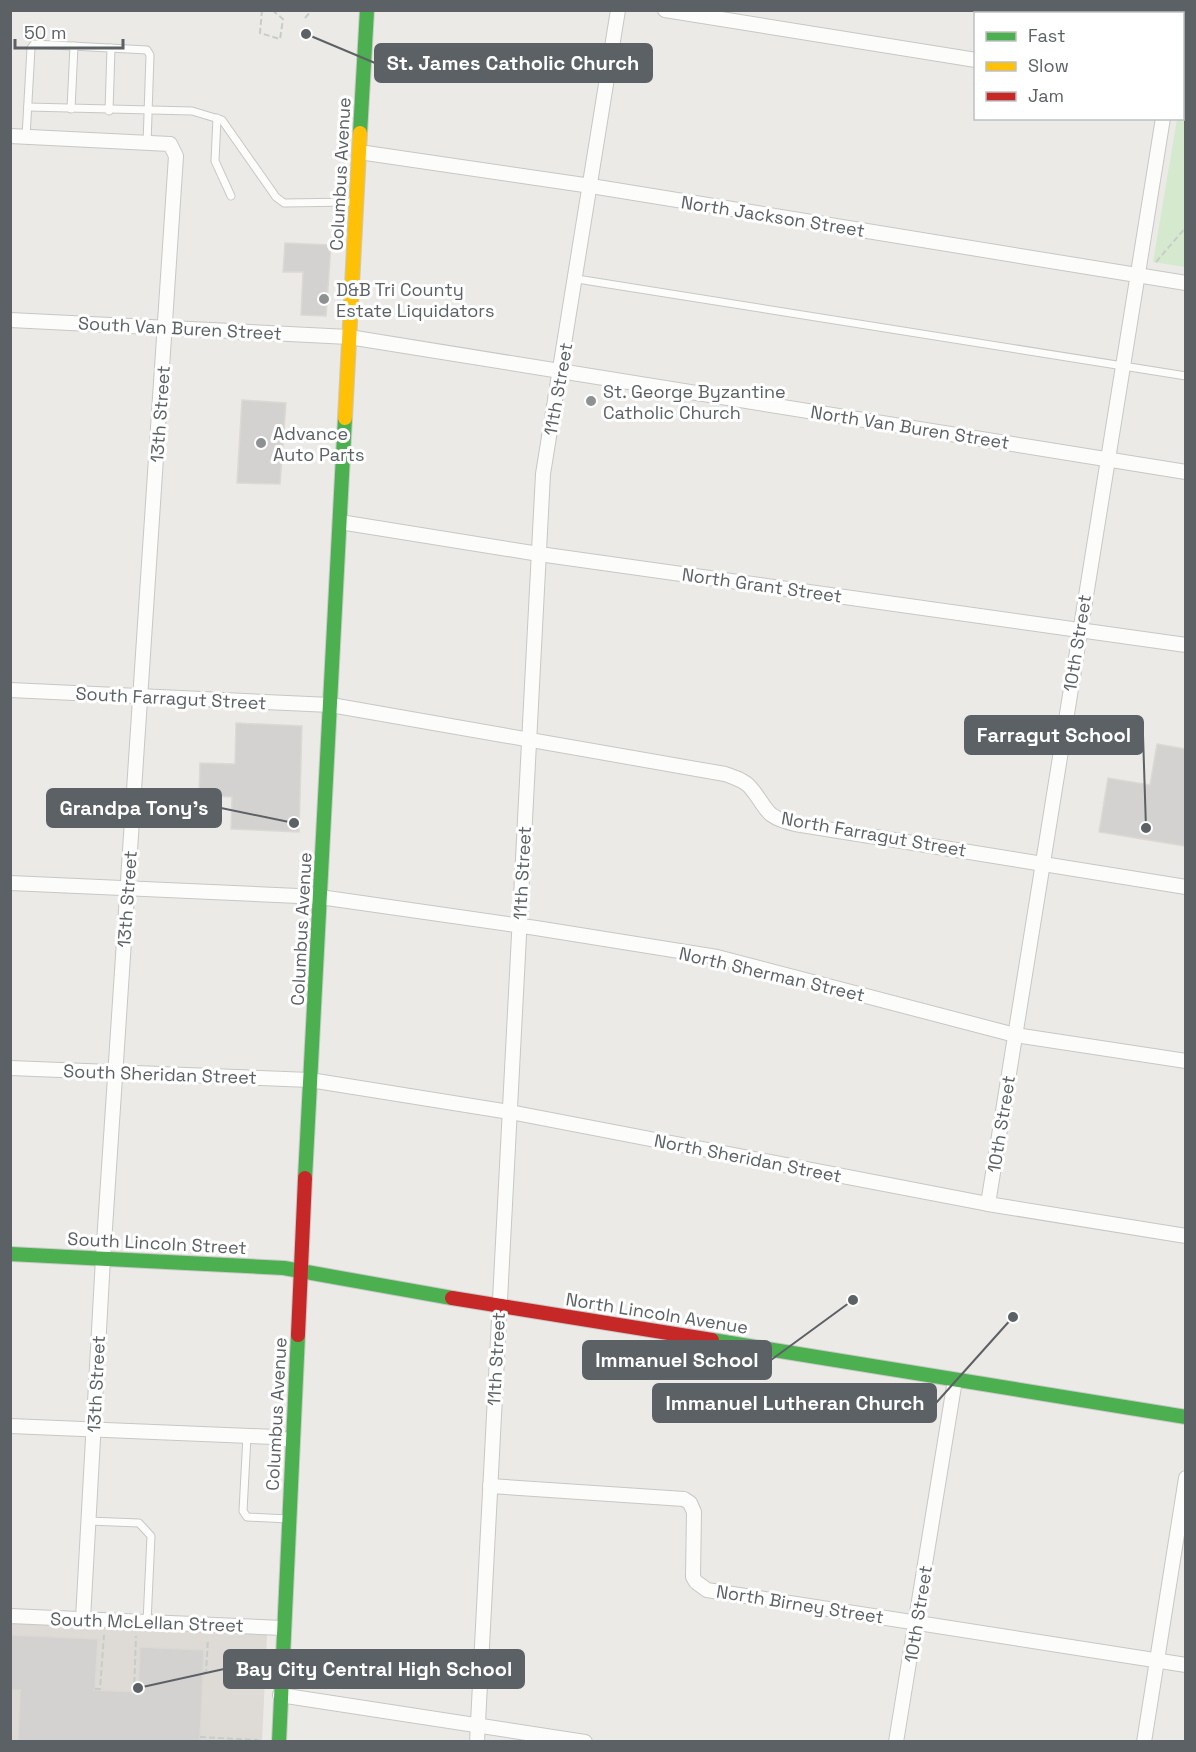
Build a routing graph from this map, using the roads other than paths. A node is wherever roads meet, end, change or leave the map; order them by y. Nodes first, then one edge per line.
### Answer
1 (367, 10) edge
2 (618, 10) edge
3 (665, 10) edge
4 (74, 46) junction
5 (111, 48) junction
6 (974, 60) edge
7 (28, 107) junction
8 (70, 109) junction
9 (148, 109) junction
10 (109, 111) junction
11 (217, 118) junction
12 (1163, 120) edge
13 (10, 136) edge
14 (26, 137) junction
15 (147, 144) junction
16 (359, 152) junction
17 (591, 186) junction
18 (231, 196) dead end
19 (356, 202) junction
20 (1137, 275) junction
21 (577, 279) junction
22 (1185, 283) edge
23 (10, 320) edge
24 (166, 326) junction
25 (349, 337) junction
26 (1121, 365) junction
27 (561, 369) junction
28 (1185, 376) edge
29 (1107, 459) junction
30 (1185, 472) edge
31 (340, 522) junction
32 (538, 554) junction
33 (1079, 629) junction
34 (1185, 645) edge
35 (10, 690) edge
36 (140, 696) junction
37 (331, 705) junction
38 (529, 739) junction
39 (1042, 863) junction
40 (10, 883) edge
41 (1185, 887) edge
42 (128, 889) junction
43 (320, 897) junction
44 (519, 926) junction
45 (1015, 1035) junction
46 (1185, 1061) edge
47 (10, 1068) edge
48 (116, 1072) junction
49 (310, 1080) junction
50 (510, 1112) junction
51 (988, 1204) junction
52 (1185, 1236) edge
53 (10, 1254) edge
54 (103, 1258) junction
55 (301, 1273) junction
56 (499, 1306) junction
57 (955, 1380) junction
58 (1185, 1417) edge
59 (10, 1426) edge
60 (94, 1430) junction
61 (247, 1436) junction
62 (293, 1441) junction
63 (1185, 1478) edge
64 (490, 1486) junction
65 (289, 1519) junction
66 (88, 1521) junction
67 (10, 1616) edge
68 (83, 1619) junction
69 (917, 1621) junction
70 (147, 1622) junction
71 (283, 1628) junction
72 (1157, 1661) junction
73 (1185, 1665) edge
74 (280, 1695) junction
75 (478, 1726) junction
76 (279, 1742) edge
77 (477, 1742) edge
78 (585, 1742) edge
79 (896, 1742) edge
80 (1144, 1742) edge

1 - 16 street, Columbus Avenue
2 - 17 street, 11th Street
3 - 6 street
4 - 5 lane
4 - 7 lane
4 - 8 lane
5 - 9 lane
5 - 10 lane
7 - 8 lane
7 - 14 lane
8 - 10 lane
9 - 10 lane
9 - 11 lane
9 - 15 lane
11 - 18 lane
11 - 19 lane
12 - 20 street, 10th Street
13 - 14 street
14 - 15 street
15 - 24 street, 13th Street
16 - 17 street, North Jackson Street
16 - 19 street, Columbus Avenue
17 - 20 street, North Jackson Street
17 - 21 street, 11th Street
19 - 25 street, Columbus Avenue
20 - 22 street, North Jackson Street
20 - 26 street, 10th Street
21 - 26 lane
21 - 27 street, 11th Street
23 - 24 street, South Van Buren Street
24 - 25 street, South Van Buren Street
24 - 36 street, 13th Street
25 - 27 street, North Van Buren Street
25 - 31 street, Columbus Avenue
26 - 28 lane
26 - 29 street, 10th Street
27 - 29 street, North Van Buren Street
27 - 32 street, 11th Street
29 - 30 street, North Van Buren Street
29 - 33 street, 10th Street
31 - 32 street, North Grant Street
31 - 37 street, Columbus Avenue
32 - 33 street, North Grant Street
32 - 38 street, 11th Street
33 - 34 street, North Grant Street
33 - 39 street, 10th Street
35 - 36 street, South Farragut Street
36 - 37 street, South Farragut Street
36 - 42 street, 13th Street
37 - 38 street, North Farragut Street
37 - 43 street, Columbus Avenue
38 - 39 street, North Farragut Street
38 - 44 street, 11th Street
39 - 41 street, North Farragut Street
39 - 45 street, 10th Street
40 - 42 street, North Sherman Street
42 - 43 street, North Sherman Street
42 - 48 street, 13th Street
43 - 44 street, North Sherman Street
43 - 49 street, Columbus Avenue
44 - 45 street, North Sherman Street
44 - 50 street, 11th Street
45 - 46 street, North Sherman Street
45 - 51 street, 10th Street
47 - 48 street, South Sheridan Street
48 - 49 street, South Sheridan Street
48 - 54 street, 13th Street
49 - 50 street, North Sheridan Street
49 - 55 street, Columbus Avenue
50 - 51 street, North Sheridan Street
50 - 56 street, 11th Street
51 - 52 street, North Sheridan Street
53 - 54 street, South Lincoln Street
54 - 55 street, South Lincoln Street
54 - 60 street, 13th Street
55 - 56 street, North Lincoln Avenue
55 - 62 street, Columbus Avenue
56 - 57 street, North Lincoln Avenue
56 - 64 street, 11th Street
57 - 58 street, North Lincoln Avenue
57 - 69 street, 10th Street
59 - 60 street
60 - 61 street
60 - 66 street, 13th Street
61 - 62 street
61 - 65 lane
62 - 65 street, Columbus Avenue
63 - 72 street
64 - 69 street, North Birney Street
64 - 75 street, 11th Street
65 - 71 street, Columbus Avenue
66 - 68 street, 13th Street
66 - 70 lane
67 - 68 street, South McLellan Street
68 - 70 street, South McLellan Street
69 - 72 street, North Birney Street
69 - 79 street, 10th Street
70 - 71 street, South McLellan Street
71 - 74 street, Columbus Avenue
72 - 73 street, North Birney Street
72 - 80 street
74 - 75 street
74 - 76 street, Columbus Avenue
75 - 77 street, 11th Street
75 - 78 street

